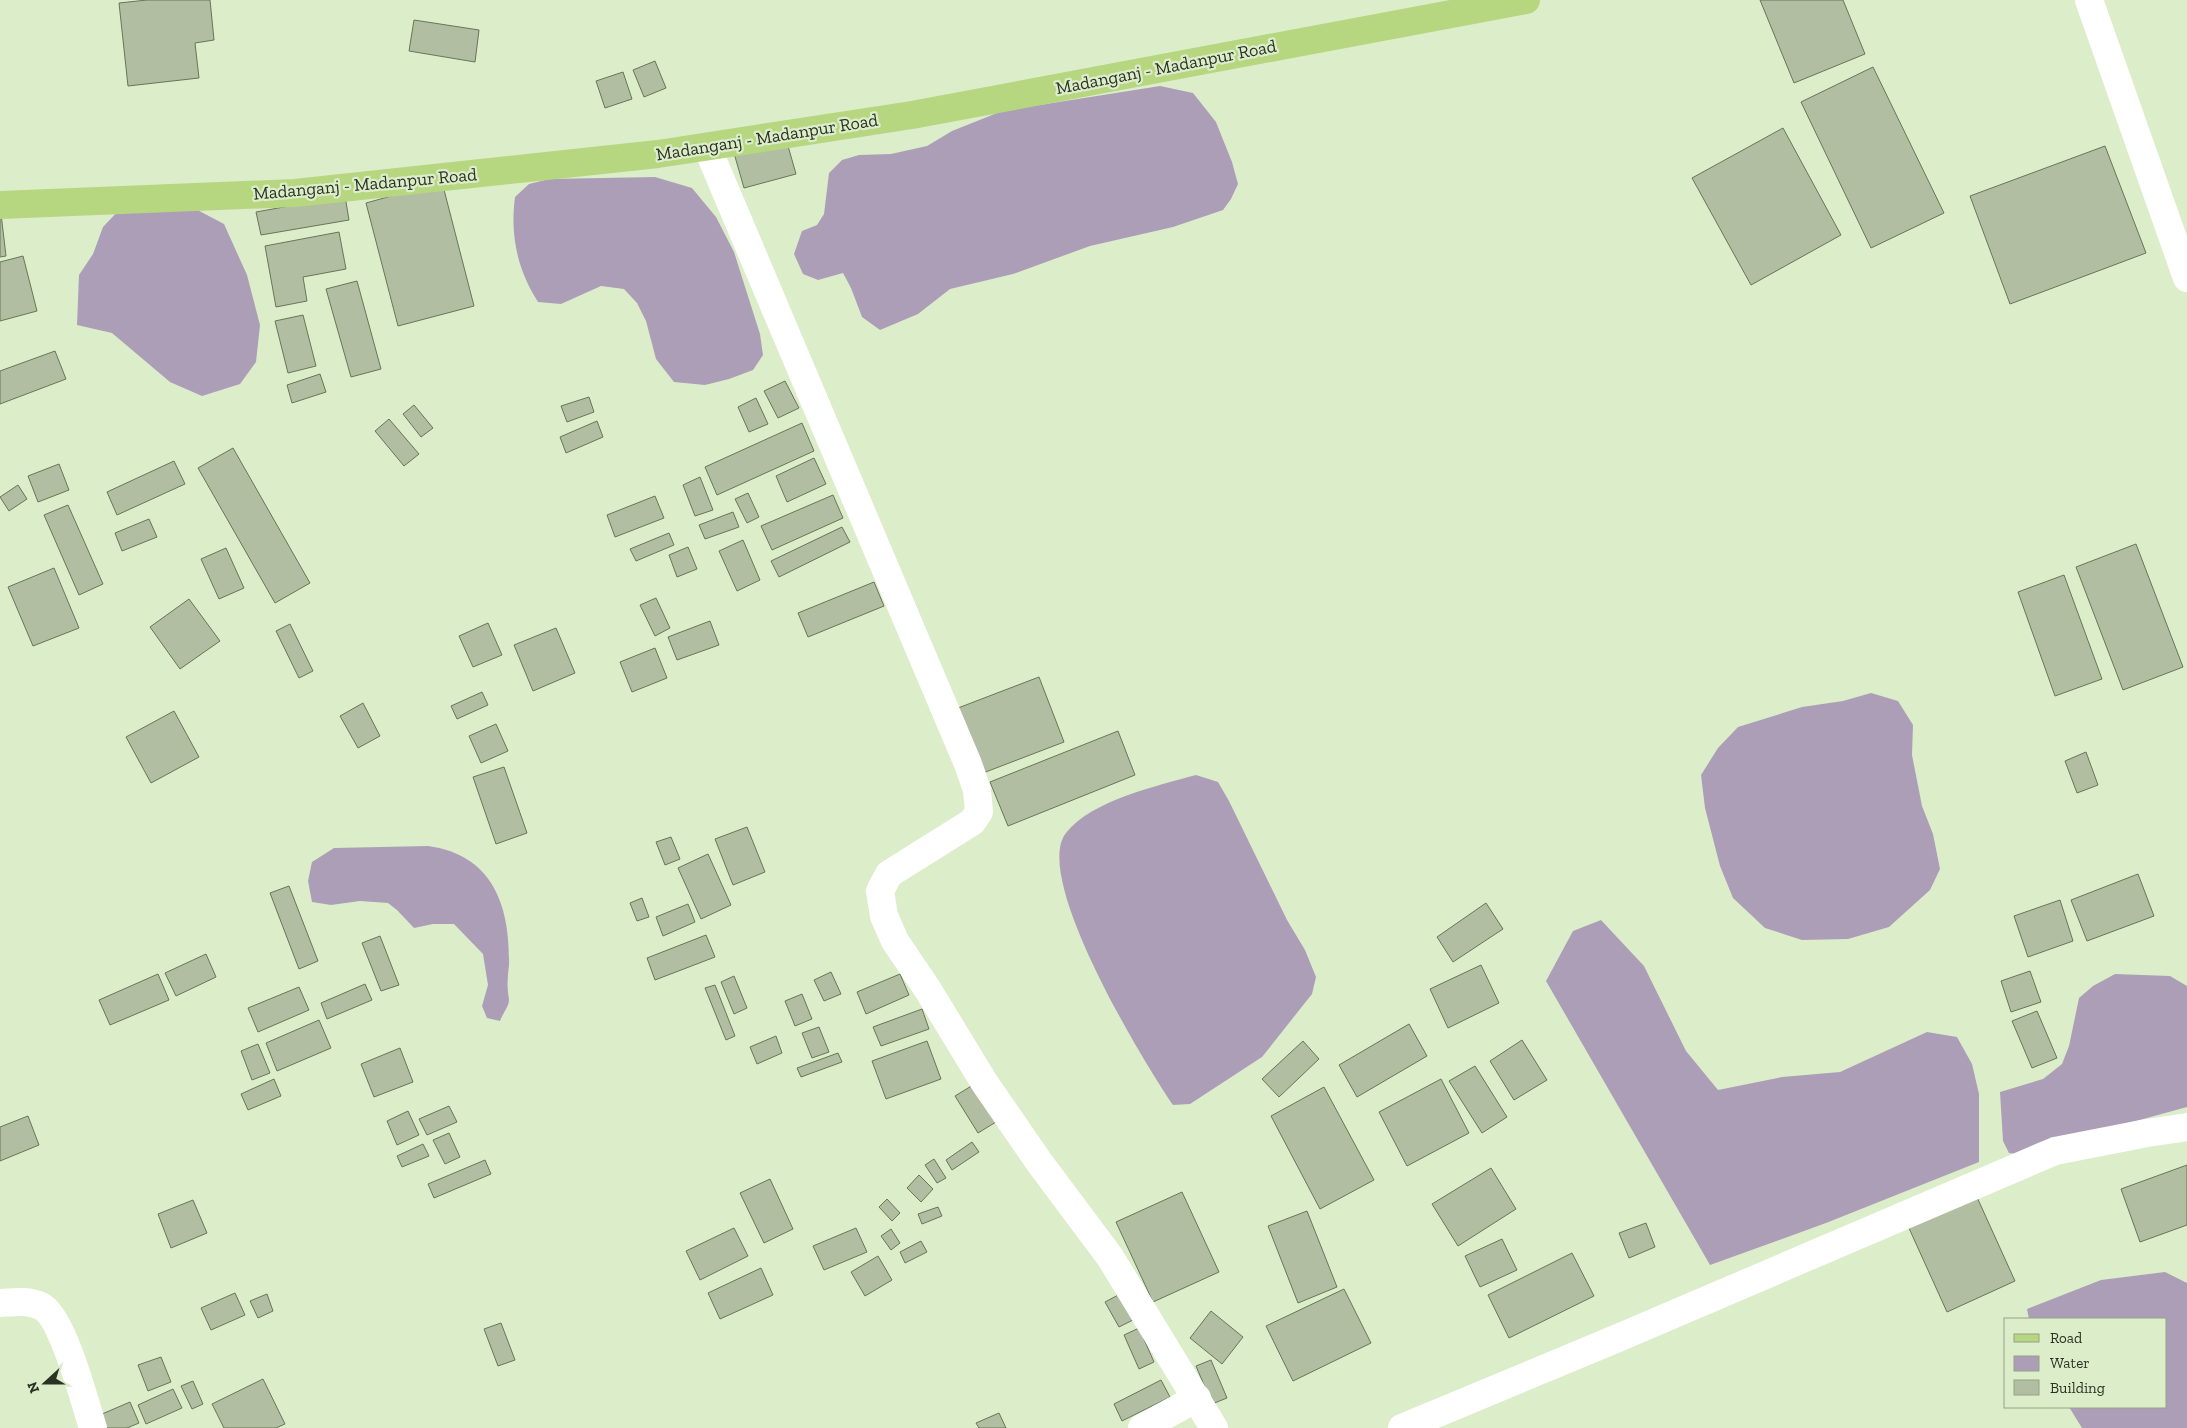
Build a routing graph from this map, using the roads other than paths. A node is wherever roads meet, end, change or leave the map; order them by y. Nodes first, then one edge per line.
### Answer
1 (1526, 0) edge
2 (2089, 0) edge
3 (707, 147) junction
4 (0, 205) edge
5 (2187, 278) edge
6 (2187, 1127) edge
7 (0, 1303) edge
8 (1197, 1398) junction
9 (93, 1428) edge
10 (1142, 1428) edge
11 (1214, 1428) edge
12 (1402, 1428) edge

1 - 3 main road, Madanganj - Madanpur Road
2 - 5 street
3 - 4 main road, Madanganj - Madanpur Road
3 - 8 street
6 - 12 street
7 - 9 street
8 - 10 street
8 - 11 street

